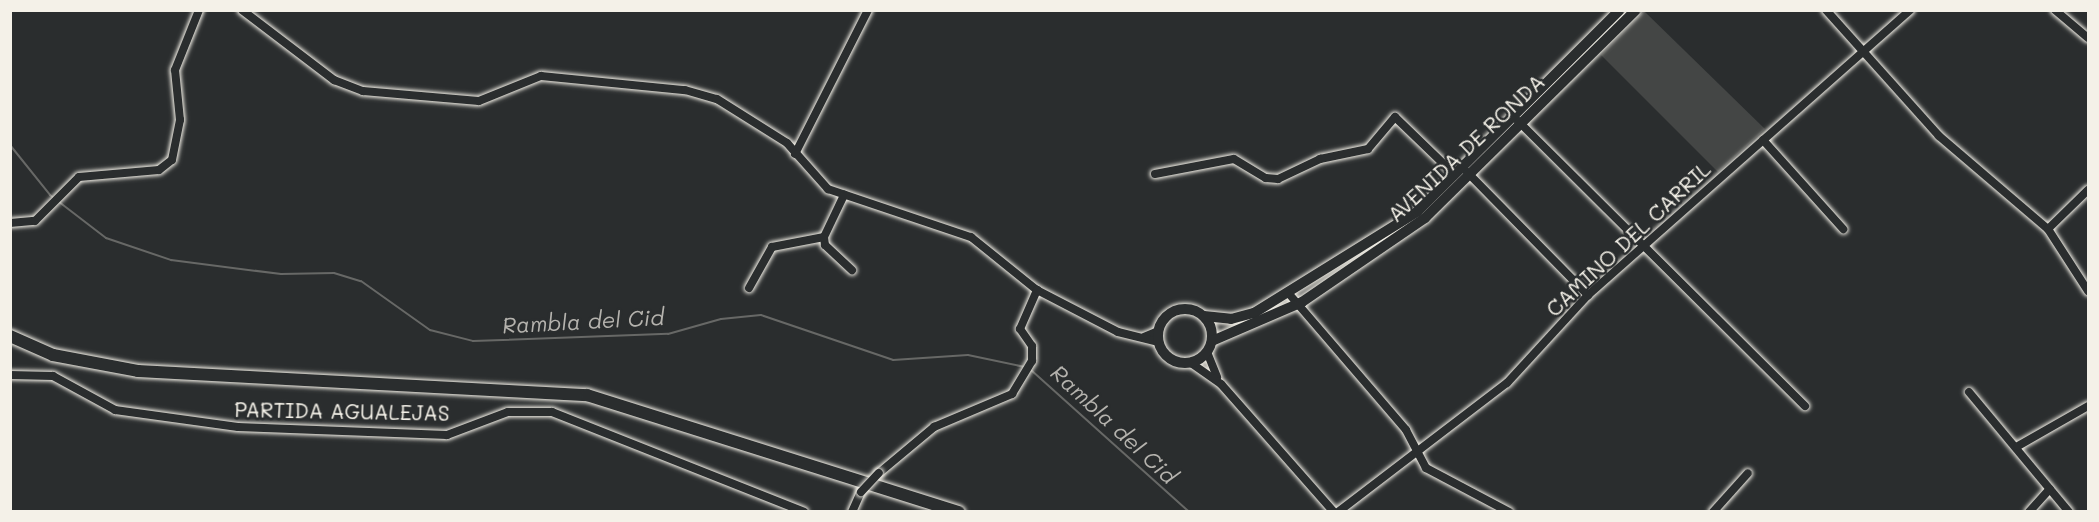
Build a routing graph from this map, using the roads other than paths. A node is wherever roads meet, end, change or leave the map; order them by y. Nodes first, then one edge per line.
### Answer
1 (200, 10) edge
2 (242, 10) edge
3 (868, 10) edge
4 (1620, 10) edge
5 (1636, 10) edge
6 (1826, 10) edge
7 (1910, 10) edge
8 (2055, 10) edge
9 (2088, 38) edge
10 (1863, 51) junction
11 (1518, 121) junction
12 (1763, 140) junction
13 (795, 154) junction
14 (1462, 173) junction
15 (1155, 174) dead end
16 (2088, 190) edge
17 (844, 195) junction
18 (10, 223) edge
19 (1843, 229) dead end
20 (2048, 229) junction
21 (824, 237) junction
22 (1643, 246) junction
23 (852, 270) dead end
24 (749, 288) dead end
25 (1037, 290) junction
26 (2088, 291) edge
27 (1588, 295) junction
28 (1294, 300) junction
29 (1204, 316) junction
30 (10, 336) edge
31 (1158, 337) junction
32 (1210, 346) junction
33 (1191, 363) junction
34 (10, 375) edge
35 (1221, 384) junction
36 (1969, 392) dead end
37 (1805, 406) dead end
38 (2088, 406) edge
39 (2018, 446) junction
40 (1418, 455) junction
41 (1748, 473) dead end
42 (2050, 489) junction
43 (804, 512) edge
44 (852, 512) edge
45 (959, 512) edge
46 (1336, 512) edge
47 (1509, 512) edge
48 (1713, 512) edge
49 (2029, 512) edge
50 (2069, 512) edge

1 - 18 street
2 - 13 street
3 - 13 street
4 - 11 street, AVENIDA DE RONDA
5 - 11 street, AVENIDA DE RONDA
6 - 10 street
7 - 10 street, CAMINO DEL CARRIL
8 - 9 street
10 - 12 street, CAMINO DEL CARRIL
10 - 20 street
11 - 14 street, AVENIDA DE RONDA
11 - 22 street
12 - 19 street
12 - 22 street, CAMINO DEL CARRIL
13 - 17 street
14 - 15 street
14 - 27 street
14 - 28 street, AVENIDA DE RONDA
16 - 20 street
17 - 21 street
17 - 25 street
20 - 26 street
21 - 23 street
21 - 24 street
22 - 27 street, CAMINO DEL CARRIL
22 - 37 street
25 - 31 street
25 - 44 street, bridge
27 - 40 street, CAMINO DEL CARRIL
28 - 29 street, AVENIDA DE RONDA
28 - 32 street, AVENIDA DE RONDA
28 - 40 street
29 - 31 street
29 - 32 street
30 - 45 main road
31 - 33 street
32 - 33 street
32 - 35 street
33 - 35 street
34 - 43 street, PARTIDA AGUALEJAS
35 - 46 street
36 - 39 street
38 - 39 street
39 - 42 street
40 - 46 street, CAMINO DEL CARRIL
40 - 47 street
41 - 48 street
42 - 49 street
42 - 50 street

